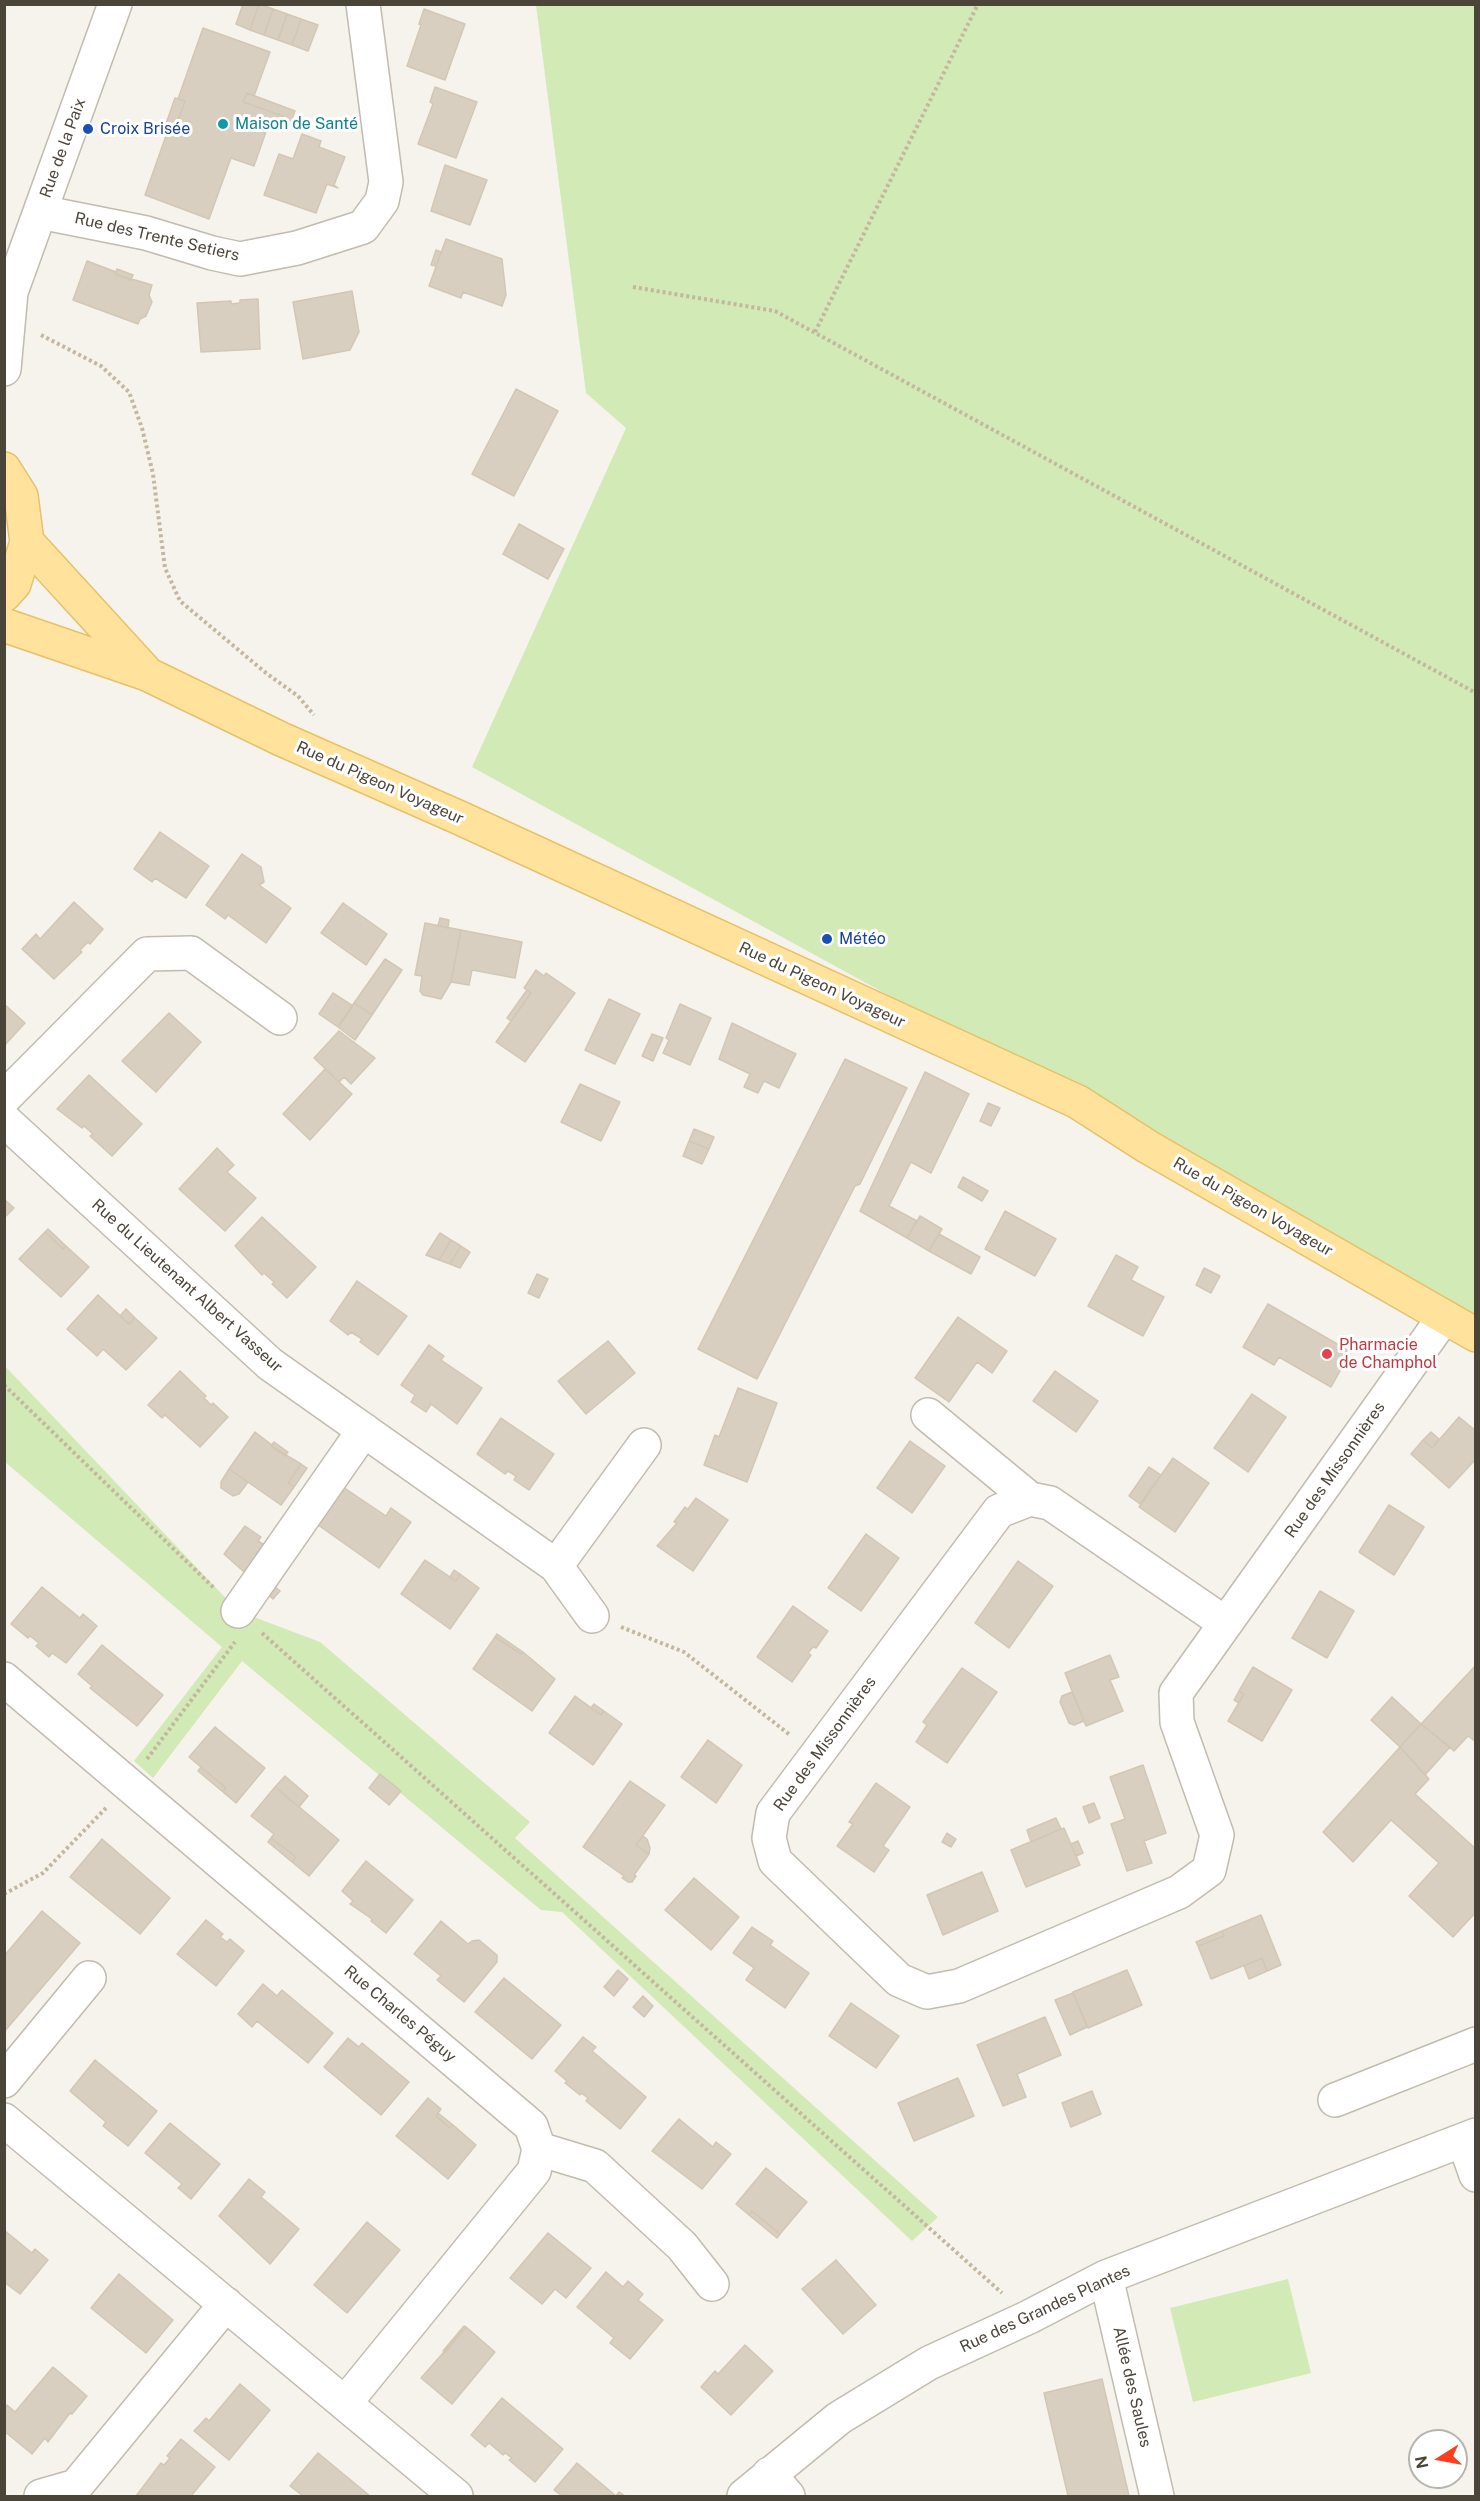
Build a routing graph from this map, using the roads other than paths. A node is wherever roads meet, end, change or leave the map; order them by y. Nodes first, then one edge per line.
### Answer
1 (115, 4) edge
2 (363, 4) edge
3 (40, 212) junction
4 (8, 296) edge
5 (4, 369) edge
6 (4, 469) edge
7 (27, 543) junction
8 (4, 595) edge
9 (4, 624) edge
10 (147, 674) junction
11 (280, 1018) dead end
12 (4, 1098) edge
13 (4, 1120) edge
14 (1444, 1317) junction
15 (1476, 1335) edge
16 (928, 1415) dead end
17 (364, 1430) junction
18 (644, 1444) dead end
19 (1030, 1499) junction
20 (555, 1566) junction
21 (592, 1616) road end
22 (244, 1617) road end
23 (1226, 1623) junction
24 (4, 1679) edge
25 (89, 1978) dead end
26 (1476, 2044) edge
27 (4, 2081) edge
28 (1335, 2100) dead end
29 (4, 2120) edge
30 (1470, 2138) edge
31 (539, 2149) junction
32 (1476, 2175) edge
33 (1106, 2277) junction
34 (712, 2284) dead end
35 (226, 2304) junction
36 (345, 2403) junction
37 (778, 2485) edge
38 (41, 2496) edge
39 (456, 2496) edge
40 (744, 2496) edge
41 (1157, 2496) edge

1 - 3 street, Rue de la Paix
2 - 3 street, Rue des Trente Setiers
3 - 4 street, Rue de la Paix
4 - 5 street, Rue de la Paix
6 - 7 main road
7 - 8 main road
7 - 10 main road, Rue du Pigeon Voyageur
9 - 10 main road, Rue du Pigeon Voyageur
10 - 14 main road, Rue du Pigeon Voyageur
11 - 12 street
13 - 17 street, Rue du Lieutenant Albert Vasseur
14 - 15 main road, Rue du Pigeon Voyageur
14 - 23 street, Rue des Missonnières
16 - 19 street
17 - 20 street, Rue du Lieutenant Albert Vasseur
17 - 22 street
18 - 20 street
19 - 23 street
19 - 23 street, Rue des Missonnières
20 - 21 street, Rue du Lieutenant Albert Vasseur
24 - 31 street, Rue Charles Péguy
25 - 27 street
26 - 28 street
29 - 35 street
30 - 32 street
30 - 33 street, Rue des Grandes Plantes
31 - 34 street
31 - 36 street
33 - 37 street, Rue des Grandes Plantes
33 - 41 street, Allée des Saules
35 - 36 street
35 - 38 street
36 - 39 street
37 - 40 street, Rue des Grandes Plantes

